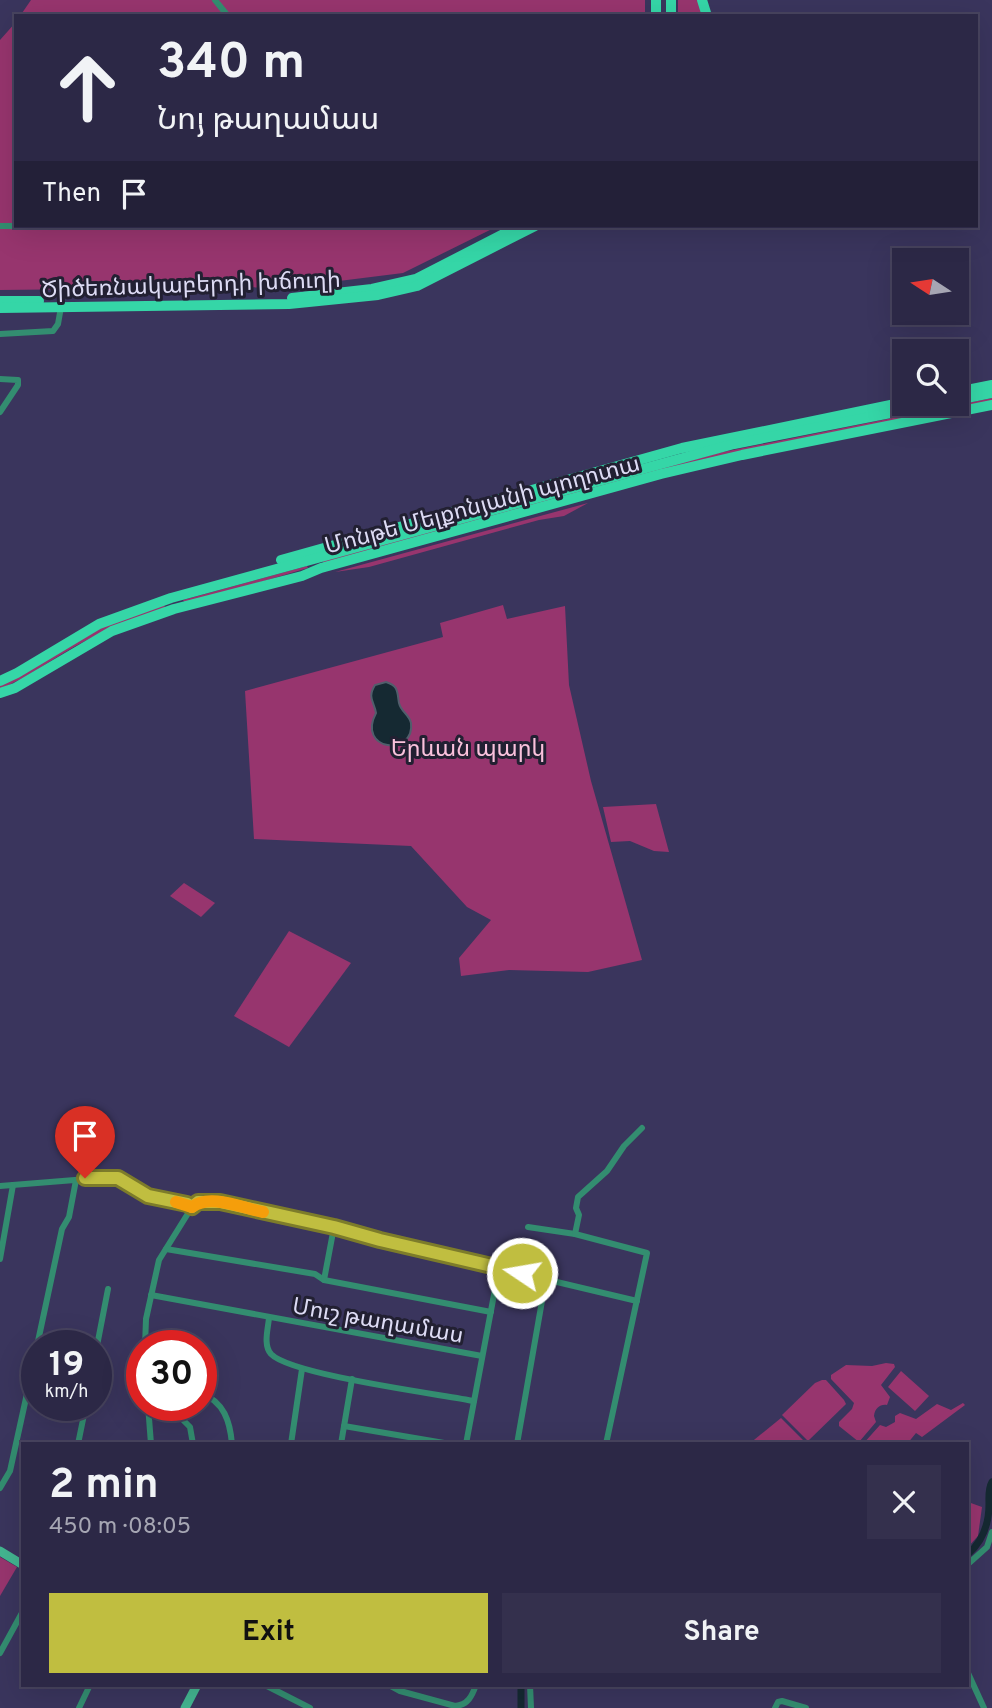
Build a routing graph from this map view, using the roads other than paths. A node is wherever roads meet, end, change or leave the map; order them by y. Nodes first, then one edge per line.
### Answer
1 (215, 0) edge
2 (226, 14) edge
3 (515, 228) edge
4 (531, 228) edge
5 (0, 301) edge
6 (61, 307) junction
7 (0, 308) edge
8 (0, 334) edge
9 (0, 379) edge
10 (992, 385) edge
11 (969, 390) edge
12 (992, 393) edge
13 (969, 398) edge
14 (892, 405) edge
15 (992, 405) edge
16 (0, 412) edge
17 (892, 413) edge
18 (318, 556) junction
19 (321, 568) junction
20 (241, 577) junction
21 (170, 598) junction
22 (174, 609) junction
23 (0, 681) edge
24 (0, 694) edge
25 (642, 1128) dead end
26 (76, 1180) junction
27 (13, 1185) junction
28 (0, 1186) edge
29 (192, 1207) junction
30 (334, 1227) junction
31 (528, 1227) dead end
32 (575, 1234) junction
33 (166, 1249) junction
34 (0, 1259) edge
35 (499, 1268) junction
36 (546, 1278) junction
37 (324, 1280) junction
38 (108, 1289) dead end
39 (152, 1295) junction
40 (637, 1301) junction
41 (491, 1312) junction
42 (269, 1318) junction
43 (41, 1330) edge
44 (100, 1330) edge
45 (146, 1330) edge
46 (482, 1356) junction
47 (302, 1369) junction
48 (352, 1379) junction
49 (474, 1401) junction
50 (217, 1403) edge
51 (21, 1420) edge
52 (83, 1421) edge
53 (149, 1421) edge
54 (185, 1421) edge
55 (344, 1426) junction
56 (78, 1442) edge
57 (151, 1442) edge
58 (193, 1442) edge
59 (232, 1442) edge
60 (291, 1442) edge
61 (341, 1442) edge
62 (438, 1442) edge
63 (466, 1442) edge
64 (517, 1442) edge
65 (606, 1442) edge
66 (0, 1488) edge
67 (992, 1532) edge
68 (0, 1551) edge
69 (969, 1563) edge
70 (21, 1564) edge
71 (21, 1615) edge
72 (0, 1653) edge
73 (969, 1675) edge
74 (89, 1687) edge
75 (196, 1687) edge
76 (269, 1687) edge
77 (393, 1687) edge
78 (475, 1687) edge
79 (530, 1687) edge
80 (79, 1708) edge
81 (185, 1708) edge
82 (310, 1708) edge
83 (531, 1708) edge
84 (775, 1708) edge
85 (806, 1708) edge
86 (984, 1708) edge

1 - 2 street
3 - 5 main road, Ծիծեռնակաբերդի խճուղի
4 - 6 main road, Ծիծեռնակաբերդի խճուղի
6 - 7 main road, Ծիծեռնակաբերդի խճուղի
6 - 8 street
9 - 16 street
10 - 11 main road
12 - 13 main road
14 - 20 main road
15 - 19 main road, Մոնթե Մելքոնյանի պողոտա
17 - 18 main road, Մոնթե Մելքոնյանի պողոտա
18 - 19 main road
18 - 20 main road, Մոնթե Մելքոնյանի պողոտա
19 - 22 main road, Մոնթե Մելքոնյանի պողոտա
20 - 21 main road, Մոնթե Մելքոնյանի պողոտա
21 - 22 main road
21 - 23 main road, Մոնթե Մելքոնյանի պողոտա
22 - 24 main road, Մոնթե Մելքոնյանի պողոտա
25 - 32 street
26 - 27 street
26 - 29 street
26 - 43 street
27 - 28 street
27 - 34 street
29 - 30 street
29 - 33 street
30 - 35 street
30 - 37 street, Մուշ թաղամաս
31 - 32 street
32 - 40 street
33 - 37 street, Մուշ թաղամաս
33 - 39 street
35 - 36 street
35 - 41 street
36 - 40 street
36 - 64 street
37 - 41 street, Մուշ թաղամաս
38 - 44 street
39 - 42 street, Մուշ թաղամաս
39 - 45 street
40 - 65 street
41 - 46 street
42 - 46 street, Մուշ թաղամաս
42 - 47 street, Մուշ թաղամաս
46 - 49 street
47 - 48 street, Մուշ թաղամաս
47 - 60 street
48 - 49 street, Մուշ թաղամաս
48 - 55 street
49 - 63 street
50 - 59 street
51 - 66 street
52 - 56 street
53 - 57 street
54 - 58 street
55 - 61 street
55 - 62 street
67 - 69 street
68 - 70 street
71 - 72 street
73 - 86 street
74 - 80 street
75 - 81 street
76 - 82 street
77 - 78 street
79 - 83 street
84 - 85 street

